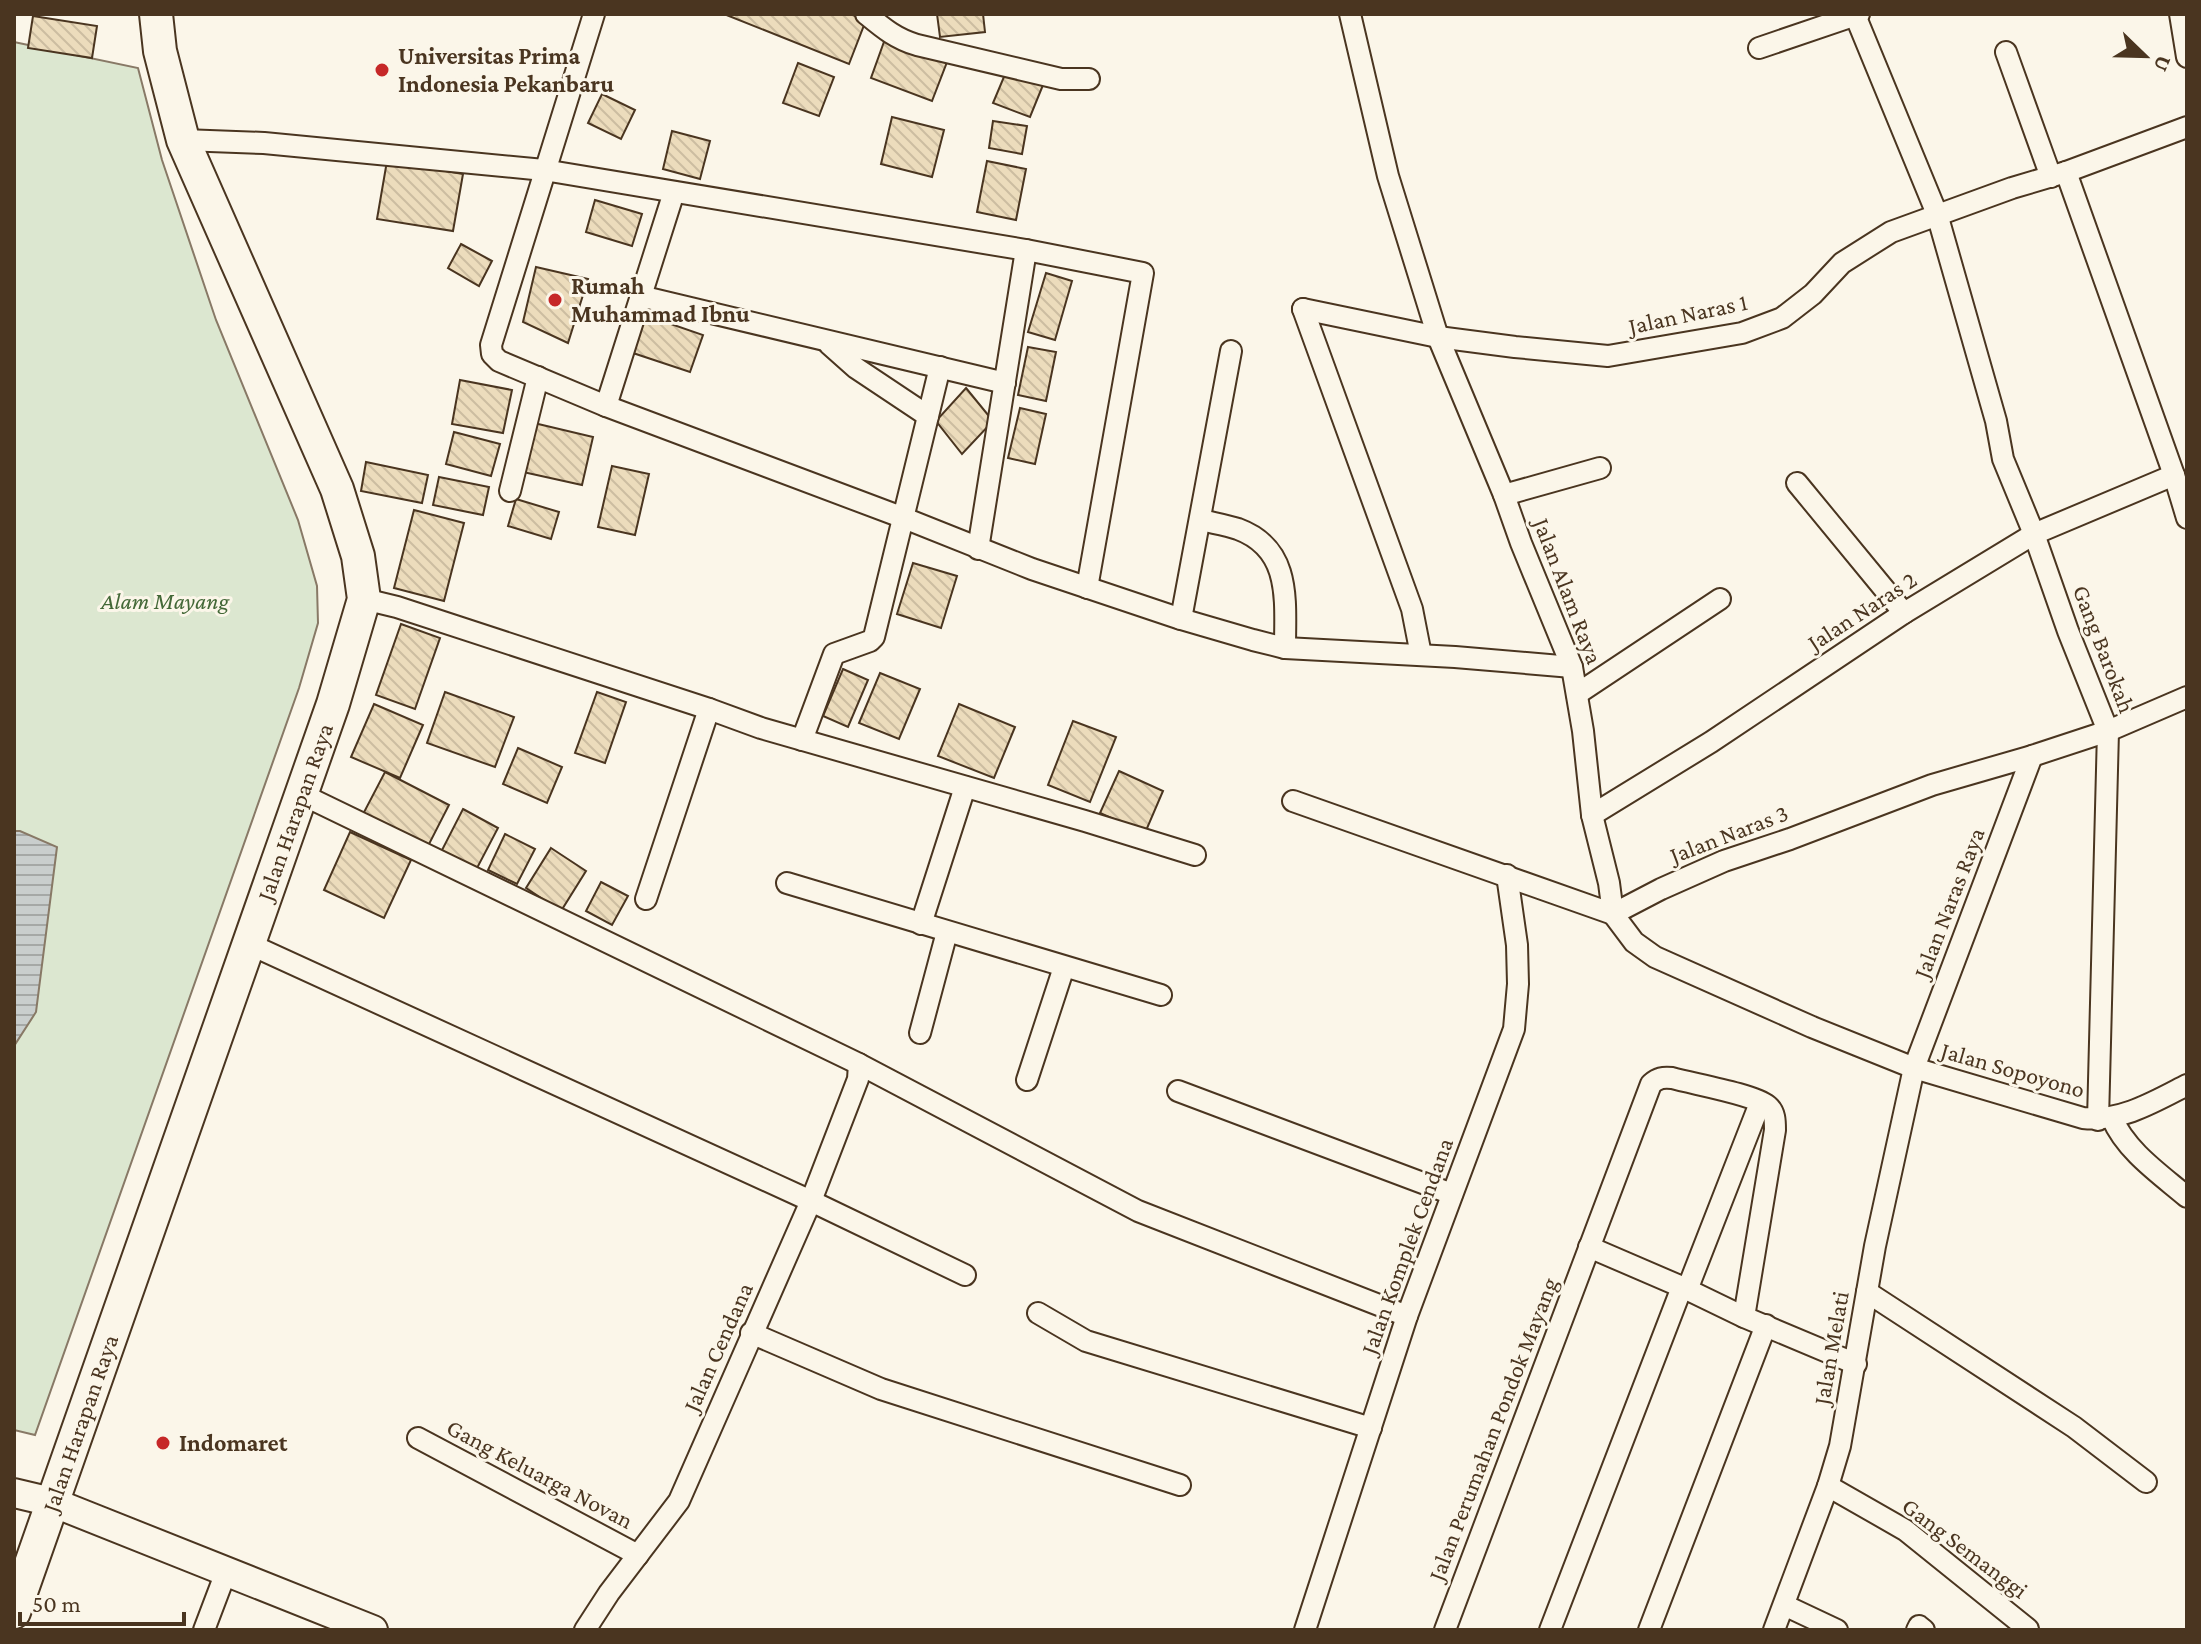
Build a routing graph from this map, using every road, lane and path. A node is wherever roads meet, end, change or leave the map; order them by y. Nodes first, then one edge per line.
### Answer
1 (156, 14) edge
2 (594, 14) edge
3 (867, 14) edge
4 (1350, 14) edge
5 (2180, 14) edge
6 (1857, 15) edge
7 (1759, 48) dead end
8 (2006, 52) dead end
9 (2187, 57) edge
10 (1089, 79) dead end
11 (2187, 127) edge
12 (183, 140) junction
13 (544, 170) junction
14 (2059, 175) junction
15 (674, 192) junction
16 (1937, 214) junction
17 (1026, 250) junction
18 (640, 296) junction
19 (1438, 337) junction
20 (826, 341) junction
21 (1231, 351) dead end
22 (940, 367) junction
23 (538, 377) junction
24 (1005, 383) junction
25 (606, 406) junction
26 (928, 416) junction
27 (1600, 468) dead end
28 (2174, 475) junction
29 (1797, 483) dead end
30 (510, 491) dead end
31 (1504, 495) junction
32 (904, 518) junction
33 (2187, 518) edge
34 (1201, 520) junction
35 (2034, 534) junction
36 (978, 549) junction
37 (1087, 588) junction
38 (364, 599) junction
39 (1720, 599) dead end
40 (1904, 613) junction
41 (1181, 619) junction
42 (1285, 648) junction
43 (1421, 655) junction
44 (1572, 667) junction
45 (1577, 694) junction
46 (2187, 697) edge
47 (709, 709) junction
48 (2108, 731) junction
49 (802, 740) junction
50 (2032, 756) junction
51 (965, 787) junction
52 (301, 794) junction
53 (1293, 801) dead end
54 (1592, 815) junction
55 (1195, 855) dead end
56 (1507, 875) junction
57 (787, 883) dead end
58 (646, 899) dead end
59 (1613, 914) junction
60 (921, 924) junction
61 (947, 932) junction
62 (249, 944) junction
63 (1064, 967) junction
64 (1161, 995) dead end
65 (920, 1033) dead end
66 (859, 1064) junction
67 (1914, 1068) junction
68 (1027, 1080) dead end
69 (2187, 1085) edge
70 (1178, 1091) dead end
71 (1760, 1103) junction
72 (2105, 1119) junction
73 (1452, 1194) junction
74 (2187, 1197) edge
75 (811, 1201) junction
76 (1589, 1247) junction
77 (965, 1275) dead end
78 (1684, 1288) junction
79 (1867, 1292) junction
80 (1038, 1313) dead end
81 (1407, 1316) junction
82 (1744, 1317) junction
83 (1766, 1325) junction
84 (751, 1333) junction
85 (1856, 1364) junction
86 (1371, 1428) junction
87 (418, 1438) dead end
88 (2146, 1482) dead end
89 (1180, 1485) dead end
90 (1828, 1486) junction
91 (14, 1493) edge
92 (52, 1502) junction
93 (638, 1555) junction
94 (226, 1572) junction
95 (1784, 1605) junction
96 (14, 1612) edge
97 (2028, 1629) edge
98 (204, 1630) edge
99 (373, 1630) edge
100 (585, 1630) edge
101 (1305, 1630) edge
102 (1445, 1630) edge
103 (1550, 1630) edge
104 (1649, 1630) edge
105 (1774, 1630) edge
106 (1837, 1630) edge
107 (1917, 1630) edge
108 (1924, 1630) edge

1 - 12 main road, Jalan Harapan Raya
2 - 13 street
3 - 10 street
4 - 19 street, Jalan Alam Raya
5 - 9 street
6 - 7 street
6 - 16 street, Gang Barokah
8 - 14 street
11 - 14 street, Jalan Naras 1
12 - 13 street
12 - 38 main road, Jalan Harapan Raya
13 - 15 street
13 - 23 street
14 - 16 street, Jalan Naras 1
14 - 28 street
15 - 17 street
15 - 18 street
16 - 19 street, Jalan Naras 1
16 - 35 street, Gang Barokah
17 - 24 street
17 - 37 street
18 - 20 street
18 - 25 street
19 - 31 street, Jalan Alam Raya
19 - 43 street, Jalan Naras 1
20 - 22 street
20 - 26 street
21 - 34 street
22 - 24 street
22 - 26 street
23 - 25 street
23 - 30 street
24 - 36 street
25 - 32 street
26 - 32 street
27 - 31 street
28 - 33 street
28 - 35 street, Jalan Naras 2
29 - 40 street
31 - 44 street, Jalan Alam Raya
32 - 36 street
32 - 49 street
34 - 41 street
34 - 42 street
35 - 40 street, Jalan Naras 2
35 - 48 street, Gang Barokah
36 - 37 street
37 - 41 street
38 - 47 street
38 - 52 main road, Jalan Harapan Raya
39 - 45 street
40 - 54 street, Jalan Naras 2
41 - 42 street
42 - 43 street
43 - 44 street
44 - 45 street, Jalan Alam Raya
45 - 54 street, Jalan Alam Raya
46 - 48 street, Jalan Naras 3
47 - 49 street
47 - 58 street
48 - 50 street, Jalan Naras 3
48 - 72 street, Gang Barokah
49 - 51 street
50 - 59 street, Jalan Naras 3
50 - 67 street, Jalan Naras Raya
51 - 55 street
51 - 60 street
52 - 62 main road, Jalan Harapan Raya
52 - 66 street
53 - 56 street
54 - 59 street, Jalan Alam Raya
56 - 59 street
56 - 73 street, Jalan Komplek Cendana
57 - 60 street
59 - 67 street
60 - 61 street
61 - 63 street
61 - 65 street
62 - 75 street
62 - 92 main road, Jalan Harapan Raya
63 - 64 street
63 - 68 street
66 - 75 street, Jalan Cendana
66 - 81 street
67 - 72 street, Jalan Sopoyono
67 - 79 street, Jalan Melati
69 - 72 street, Jalan Sopoyono
70 - 73 street
71 - 76 street, Jalan Perumahan Pondok Mayang
71 - 78 street
71 - 82 street
72 - 74 street
73 - 81 street, Jalan Komplek Cendana
75 - 77 street
75 - 84 street, Jalan Cendana
76 - 78 street
76 - 102 street, Jalan Perumahan Pondok Mayang
78 - 82 street
78 - 103 street
79 - 85 street, Jalan Melati
79 - 88 street
80 - 86 street
81 - 86 street, Jalan Komplek Cendana
82 - 83 street
83 - 85 street
83 - 104 street
84 - 89 street
84 - 93 street, Jalan Cendana
85 - 90 street, Jalan Melati
86 - 101 street, Jalan Komplek Cendana
87 - 93 street, Gang Keluarga Novan
90 - 95 street, Jalan Melati
90 - 97 street, Gang Semanggi
91 - 92 street
92 - 94 street
92 - 96 main road, Jalan Harapan Raya
93 - 100 street, Jalan Cendana
94 - 98 street
94 - 99 street
95 - 105 street, Jalan Melati
95 - 106 street
107 - 108 street

